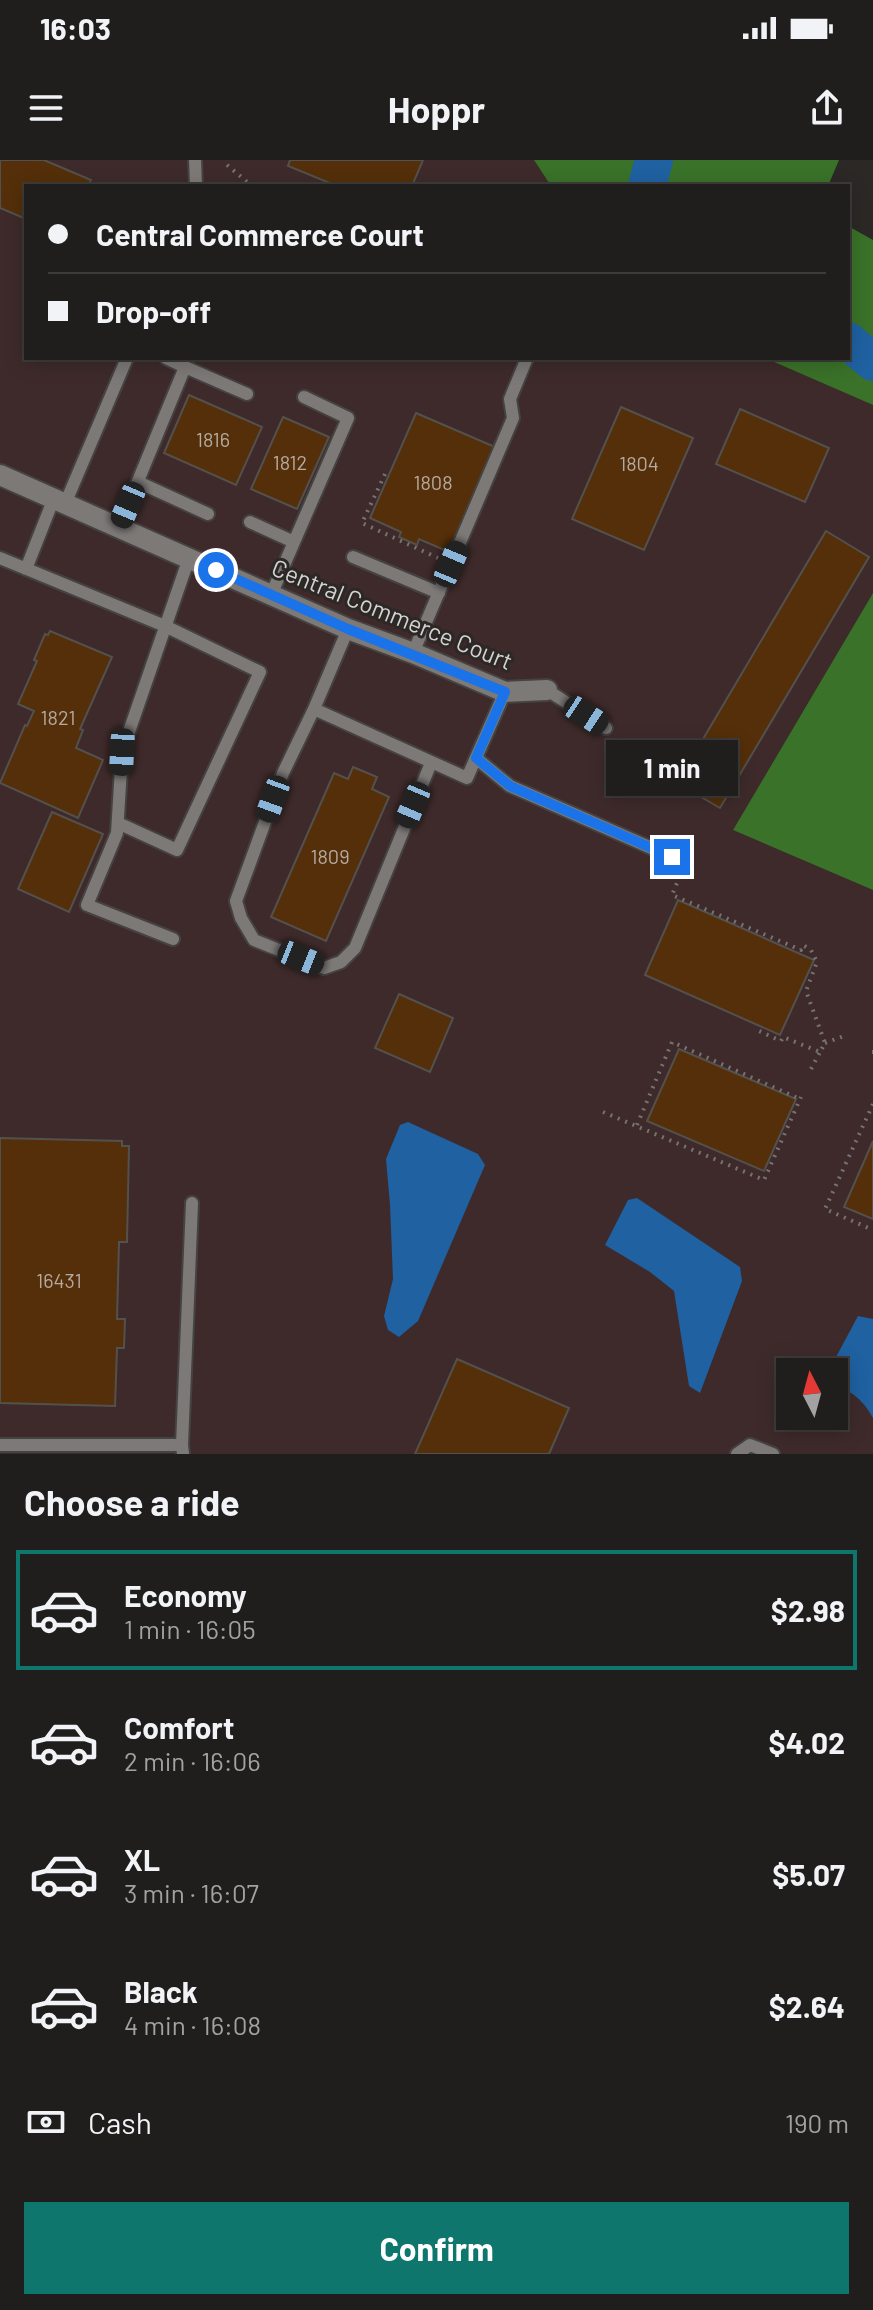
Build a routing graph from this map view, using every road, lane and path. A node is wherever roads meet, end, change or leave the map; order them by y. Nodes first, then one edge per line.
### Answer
1 (195, 160) edge
2 (227, 165) dead end
3 (196, 184) edge
4 (250, 184) edge
5 (126, 360) edge
6 (170, 360) edge
7 (526, 360) edge
8 (185, 367) junction
9 (247, 394) dead end
10 (304, 397) dead end
11 (385, 474) dead end
12 (0, 475) edge
13 (138, 482) junction
14 (60, 501) junction
15 (208, 514) dead end
16 (250, 522) dead end
17 (119, 527) junction
18 (294, 542) junction
19 (353, 557) dead end
20 (0, 558) edge
21 (189, 558) junction
22 (451, 564) junction
23 (26, 569) junction
24 (439, 593) junction
25 (271, 595) junction
26 (165, 626) junction
27 (348, 629) junction
28 (413, 653) junction
29 (547, 690) joint
30 (505, 692) junction
31 (314, 709) junction
32 (606, 728) dead end
33 (476, 758) junction
34 (431, 763) junction
35 (118, 823) junction
36 (672, 857) dead end
37 (680, 876) dead end
38 (173, 939) dead end
39 (757, 1030) dead end
40 (844, 1036) dead end
41 (825, 1043) junction
42 (820, 1052) junction
43 (811, 1069) dead end
44 (873, 1104) edge
45 (603, 1112) dead end
46 (637, 1126) junction
47 (192, 1203) dead end
48 (873, 1230) edge
49 (0, 1445) edge
50 (182, 1450) edge
51 (737, 1454) edge
52 (773, 1454) edge

1 - 3 lane
2 - 4 path
5 - 14 lane
6 - 8 lane
7 - 22 lane
8 - 9 lane
8 - 13 lane
10 - 18 lane
11 - 22 path
12 - 14 street, Central Commerce Court
13 - 15 lane
13 - 17 lane
14 - 17 street, Central Commerce Court
14 - 23 lane
16 - 18 lane
17 - 21 street, Central Commerce Court
18 - 25 lane
19 - 24 lane
20 - 23 lane
21 - 25 street, Central Commerce Court
21 - 26 lane
22 - 24 lane
23 - 26 lane
24 - 28 lane
25 - 27 street, Central Commerce Court
26 - 35 lane
26 - 35 lane
27 - 28 street, Central Commerce Court
27 - 31 lane
28 - 30 street, Central Commerce Court
29 - 30 street, Central Commerce Court
29 - 32 lane
30 - 33 lane
31 - 34 lane
31 - 34 lane
33 - 34 lane
33 - 36 lane
35 - 38 lane
37 - 41 path
39 - 42 path
40 - 41 path
41 - 42 path
42 - 43 path
44 - 48 path
45 - 46 path
46 - 46 path
47 - 50 lane
49 - 50 lane
51 - 52 lane

